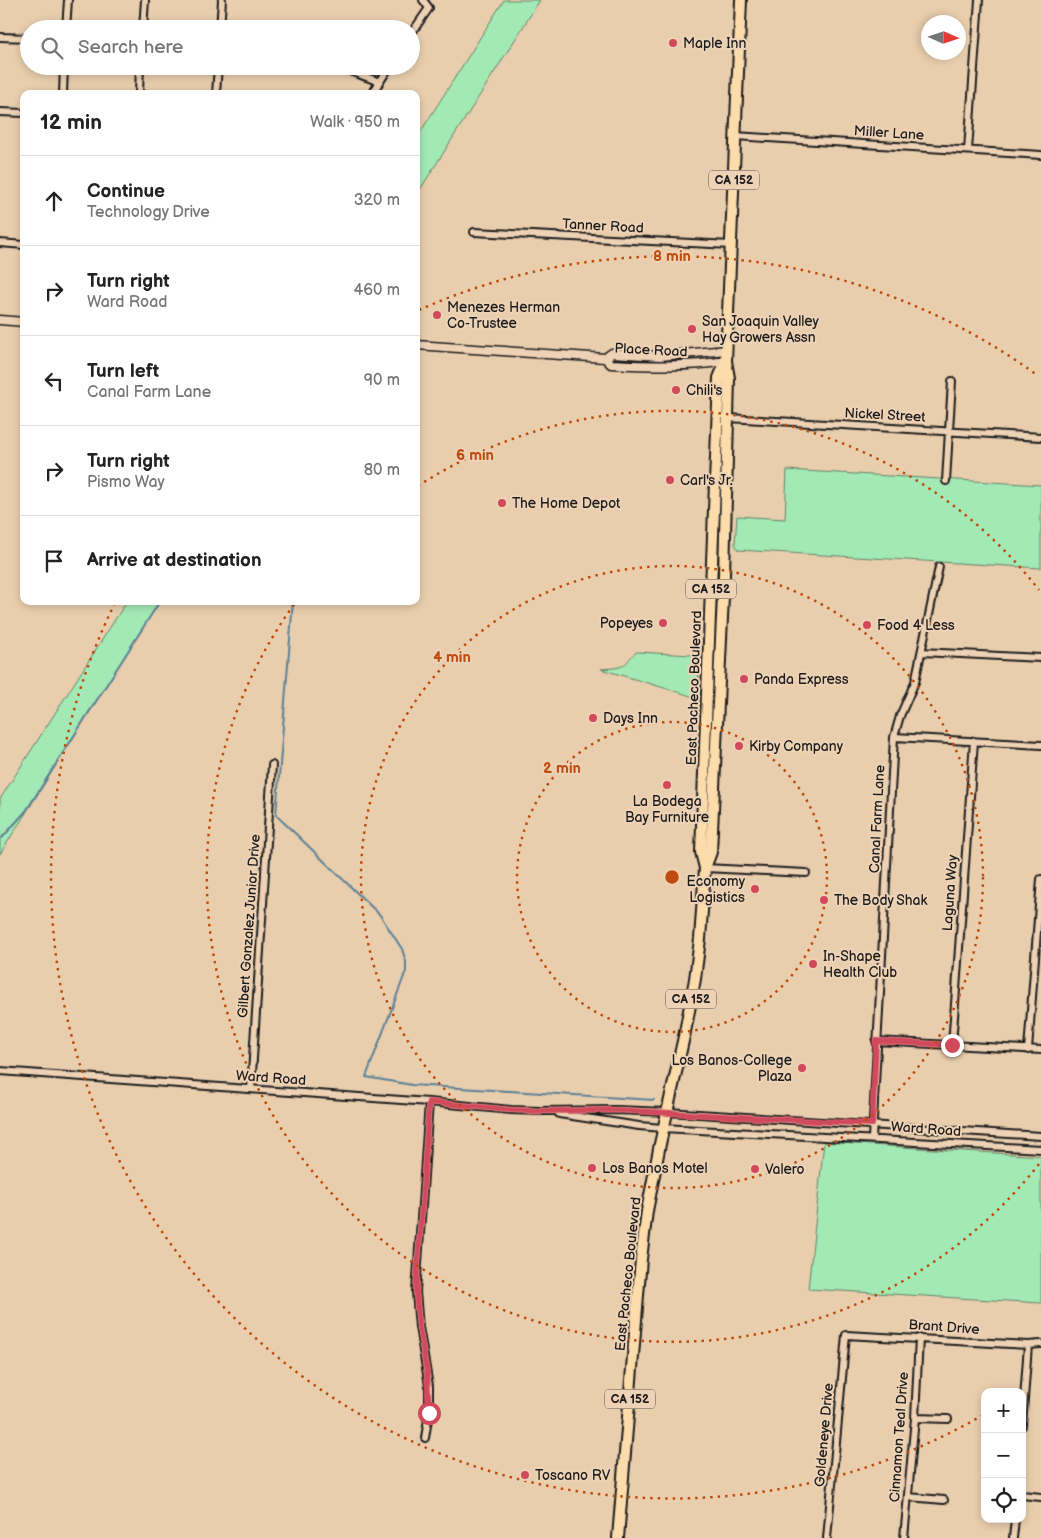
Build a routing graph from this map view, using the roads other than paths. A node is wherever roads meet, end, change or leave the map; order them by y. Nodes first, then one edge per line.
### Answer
1 (68, 0) edge
2 (145, 0) edge
3 (222, 0) edge
4 (423, 0) edge
5 (741, 0) edge
6 (979, 0) edge
7 (67, 20) edge
8 (144, 20) edge
9 (221, 20) edge
10 (420, 21) edge
11 (0, 37) edge
12 (20, 38) edge
13 (64, 75) edge
14 (140, 75) edge
15 (217, 75) edge
16 (361, 75) edge
17 (384, 75) edge
18 (380, 82) junction
19 (63, 90) edge
20 (139, 90) edge
21 (216, 90) edge
22 (375, 90) edge
23 (0, 112) edge
24 (20, 113) edge
25 (736, 136) junction
26 (968, 150) junction
27 (1041, 155) edge
28 (474, 232) dead end
29 (0, 243) edge
30 (20, 245) edge
31 (731, 245) junction
32 (0, 320) edge
33 (20, 322) edge
34 (420, 345) edge
35 (726, 355) junction
36 (604, 358) junction
37 (952, 381) dead end
38 (728, 418) junction
39 (949, 431) junction
40 (1041, 436) edge
41 (946, 480) dead end
42 (939, 567) dead end
43 (922, 652) junction
44 (1041, 658) edge
45 (894, 737) junction
46 (974, 742) junction
47 (1041, 745) edge
48 (272, 765) dead end
49 (705, 868) junction
50 (806, 873) dead end
51 (1041, 879) edge
52 (876, 1041) junction
53 (952, 1045) junction
54 (1028, 1050) junction
55 (1041, 1050) edge
56 (0, 1070) edge
57 (251, 1089) junction
58 (429, 1102) junction
59 (540, 1111) junction
60 (667, 1112) junction
61 (872, 1124) junction
62 (664, 1128) junction
63 (1041, 1136) edge
64 (872, 1138) junction
65 (1041, 1149) edge
66 (846, 1335) joint
67 (919, 1338) junction
68 (1041, 1344) edge
69 (1028, 1345) junction
70 (1025, 1388) edge
71 (914, 1418) junction
72 (948, 1418) dead end
73 (425, 1438) dead end
74 (1026, 1495) edge
75 (908, 1496) junction
76 (1041, 1497) edge
77 (944, 1500) dead end
78 (1015, 1523) edge
79 (618, 1538) edge
80 (827, 1538) edge
81 (904, 1538) edge
82 (1013, 1538) edge

1 - 7 street
2 - 8 street
3 - 9 street
4 - 10 street
5 - 25 highway, East Pacheco Boulevard / CA 152
6 - 26 street
11 - 12 street
13 - 19 street
14 - 20 street
15 - 21 street
16 - 18 street
17 - 18 street
18 - 22 street
23 - 24 street
25 - 26 street, Miller Lane
25 - 31 highway, East Pacheco Boulevard / CA 152
26 - 27 street, Miller Lane
28 - 31 street, Tanner Road
29 - 30 street
31 - 35 highway, East Pacheco Boulevard / CA 152
32 - 33 street
34 - 36 street, Place Road
35 - 36 street, Place Road
35 - 36 street, Place Road
35 - 38 highway, East Pacheco Boulevard / CA 152
35 - 49 highway, East Pacheco Boulevard / CA 152
37 - 39 street
38 - 39 street, Nickel Street
38 - 49 highway, East Pacheco Boulevard / CA 152
39 - 40 street, Nickel Street
39 - 41 street
42 - 43 street, Canal Farm Lane
43 - 44 street
43 - 45 street, Canal Farm Lane
45 - 46 street
45 - 52 street, Canal Farm Lane
46 - 47 street
46 - 53 street, Laguna Way
48 - 57 street, Gilbert Gonzalez Junior Drive
49 - 50 street
49 - 60 highway, East Pacheco Boulevard / CA 152
51 - 54 street
52 - 53 street
52 - 61 street, Canal Farm Lane
53 - 54 street
54 - 55 street
56 - 57 street, Ward Road
57 - 58 street, Ward Road
58 - 59 street, Ward Road
58 - 73 street
59 - 60 street, Ward Road
59 - 62 street, Ward Road
60 - 61 street, Ward Road
60 - 62 highway, East Pacheco Boulevard / CA 152
61 - 63 street, Ward Road
61 - 64 street, Canal Farm Lane
62 - 64 street, Ward Road
62 - 79 highway, East Pacheco Boulevard / CA 152
64 - 65 street, Ward Road
66 - 67 street, Brant Drive
66 - 80 street, Goldeneye Drive
67 - 69 street, Brant Drive
67 - 71 street, Cinnamon Teal Drive
68 - 69 street, Brant Drive
69 - 70 street
71 - 72 street
71 - 75 street, Cinnamon Teal Drive
74 - 76 street
75 - 77 street
75 - 81 street, Cinnamon Teal Drive
78 - 82 street

